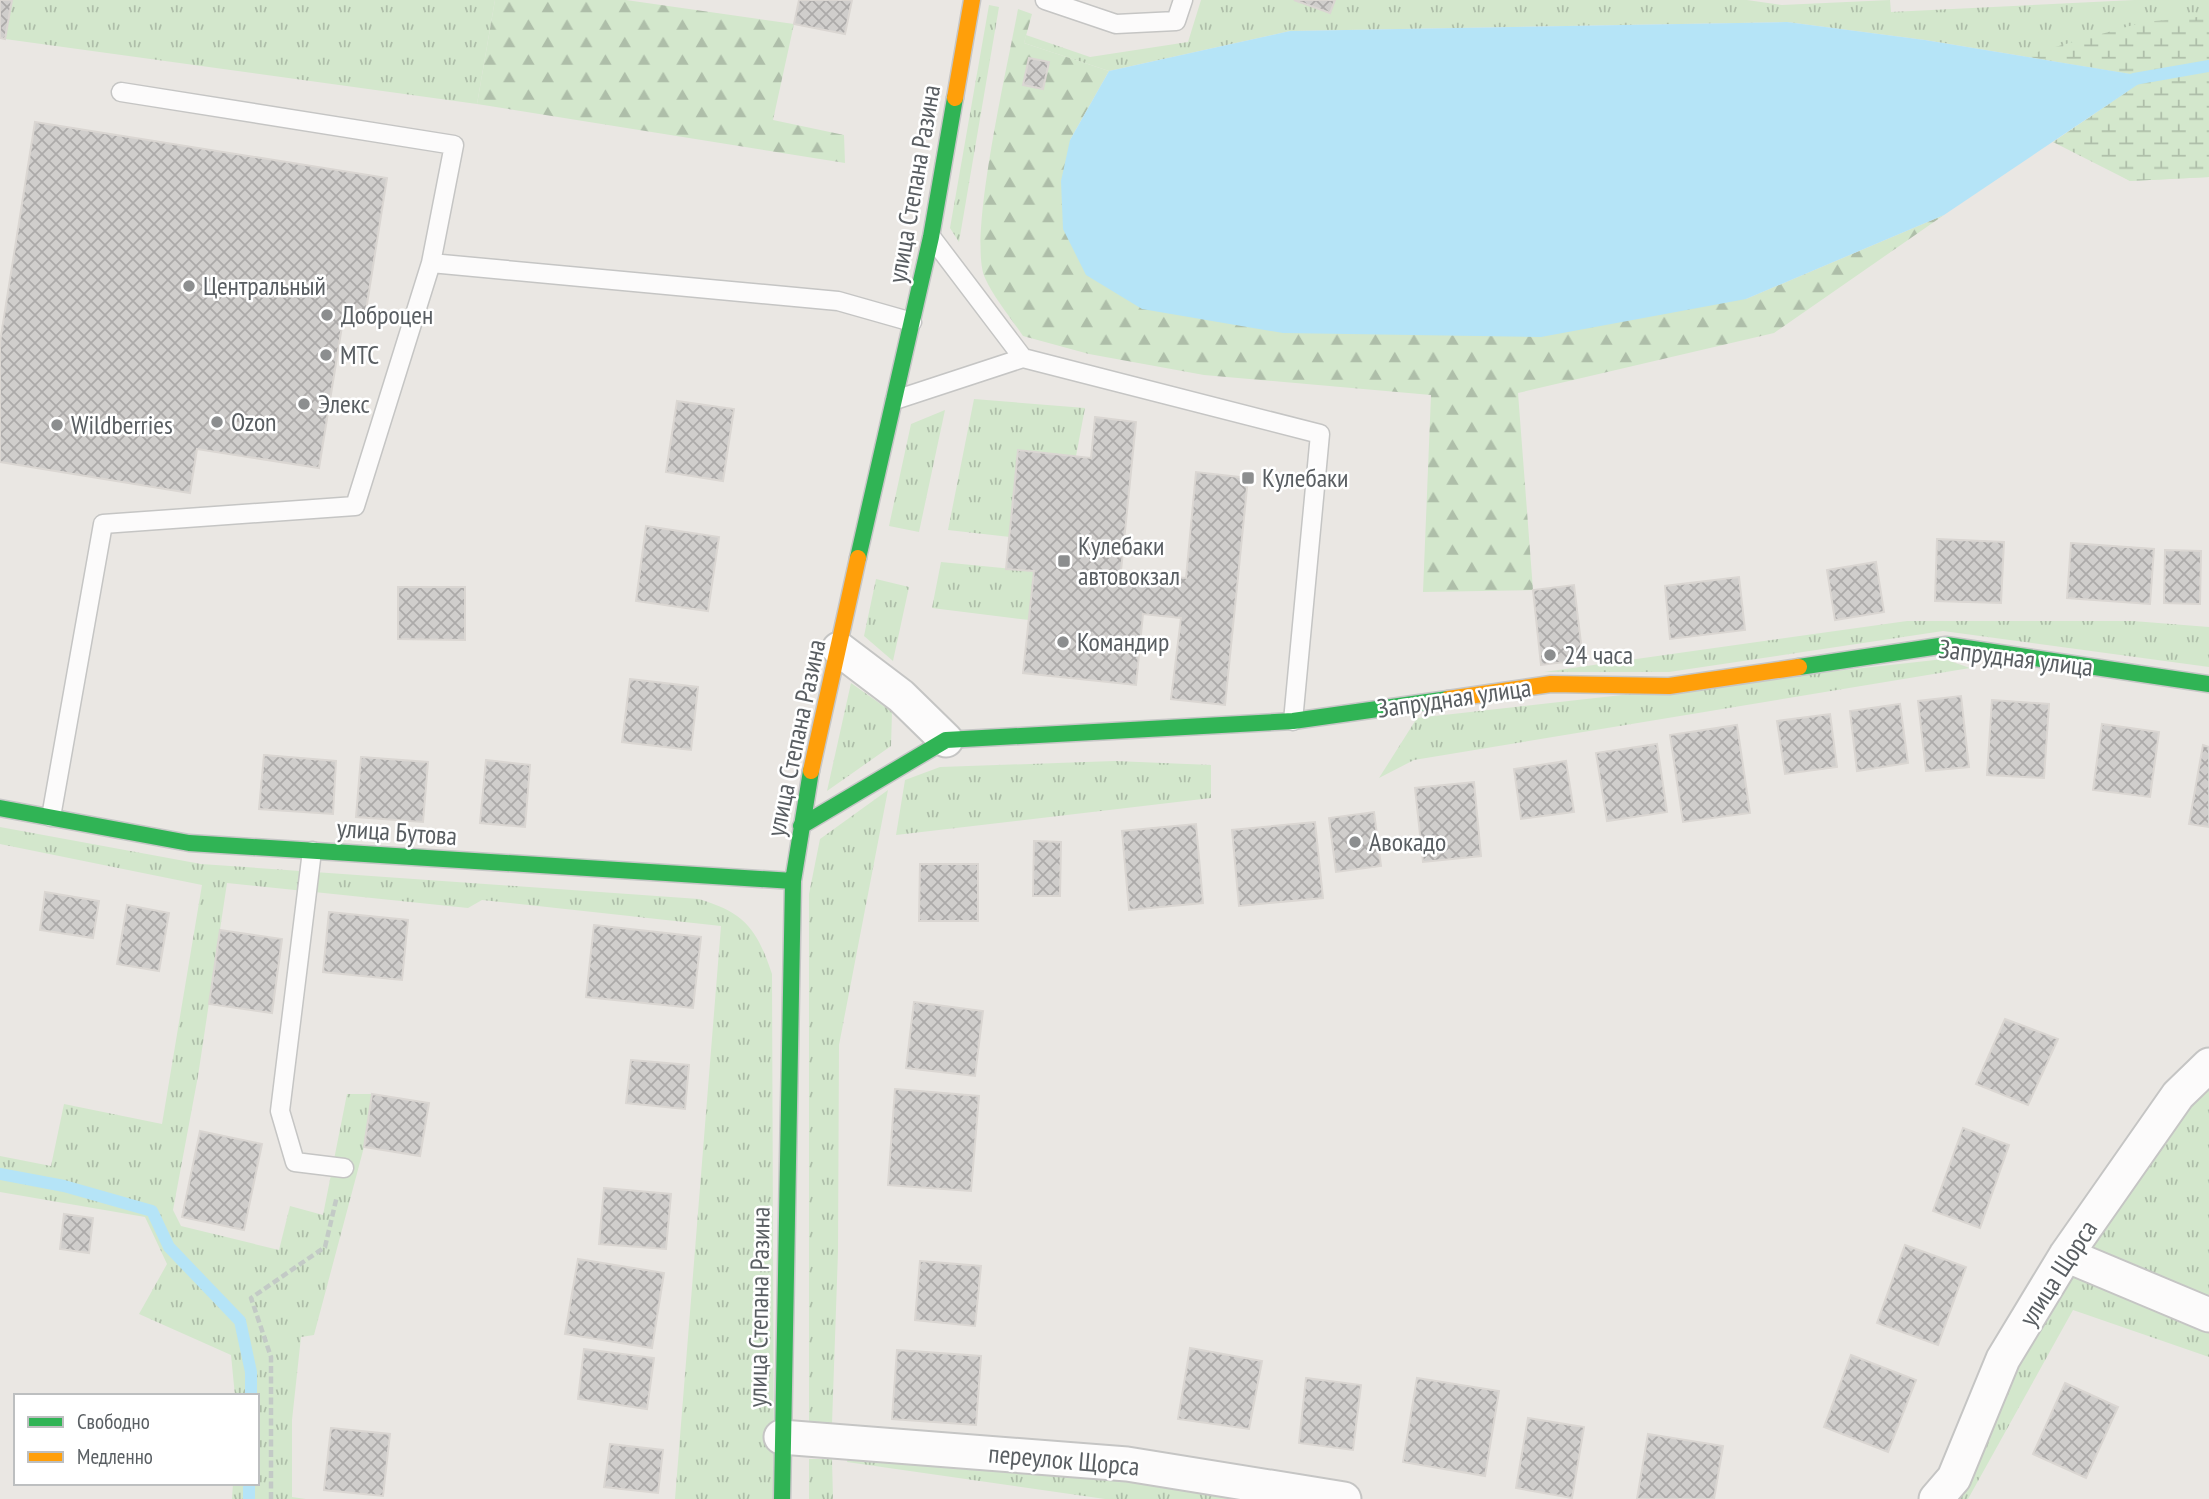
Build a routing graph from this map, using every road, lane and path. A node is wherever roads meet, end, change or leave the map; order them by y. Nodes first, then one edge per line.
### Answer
1 (972, 0) edge
2 (1045, 0) edge
3 (1183, 0) edge
4 (121, 92) dead end
5 (931, 237) junction
6 (431, 263) junction
7 (912, 322) junction
8 (1023, 358) junction
9 (895, 400) junction
10 (839, 649) junction
11 (2209, 684) edge
12 (1293, 721) junction
13 (946, 740) junction
14 (0, 808) edge
15 (51, 817) junction
16 (801, 826) junction
17 (312, 851) junction
18 (793, 881) junction
19 (2209, 1065) edge
20 (344, 1168) joint
21 (2066, 1255) junction
22 (2209, 1315) edge
23 (781, 1437) junction
24 (271, 1499) edge
25 (782, 1499) edge
26 (1344, 1499) edge
27 (1936, 1499) edge

1 - 5 street, улица Степана Разина
2 - 3 lane
4 - 6 lane
5 - 7 street, улица Степана Разина
5 - 8 lane
6 - 7 lane
6 - 15 lane
7 - 9 street, улица Степана Разина
8 - 9 lane
8 - 12 lane
9 - 10 street, улица Степана Разина
10 - 13 street
10 - 16 street, улица Степана Разина
11 - 12 street, Запрудная улица
12 - 13 street, Запрудная улица
13 - 16 street, Запрудная улица
14 - 15 street, улица Бутова
15 - 17 street, улица Бутова
16 - 18 street, улица Степана Разина
17 - 18 street, улица Бутова
17 - 20 lane
18 - 23 street, улица Степана Разина
19 - 21 street, улица Щорса
20 - 24 path
21 - 22 street
21 - 27 street, улица Щорса
23 - 25 street, улица Степана Разина
23 - 26 street, переулок Щорса

